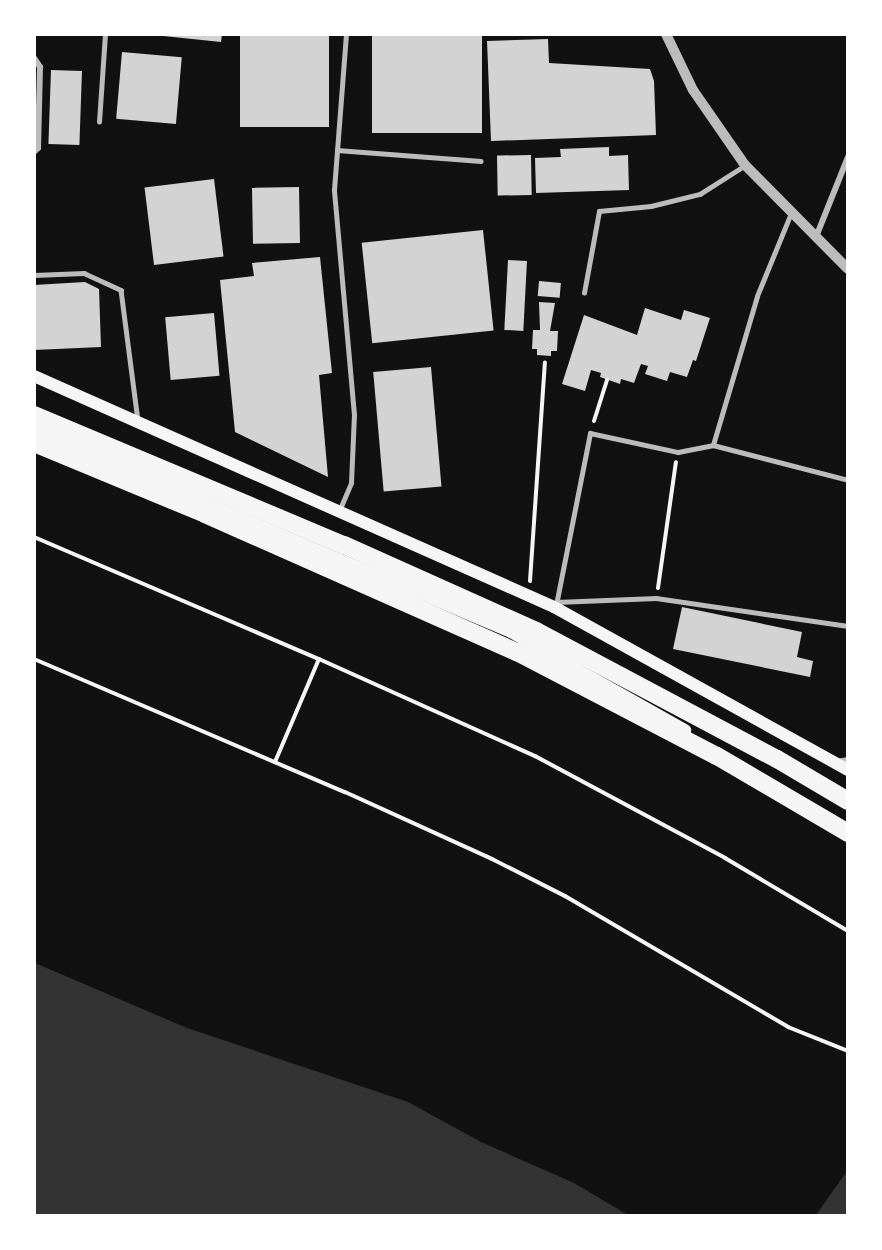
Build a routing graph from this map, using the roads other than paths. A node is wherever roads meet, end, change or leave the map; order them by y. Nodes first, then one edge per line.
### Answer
1 (105, 34) edge
2 (346, 34) edge
3 (666, 34) edge
4 (34, 58) edge
5 (99, 122) dead end
6 (337, 150) junction
7 (34, 152) edge
8 (848, 157) edge
9 (481, 161) dead end
10 (746, 165) junction
11 (791, 213) junction
12 (816, 238) junction
13 (848, 269) edge
14 (34, 275) edge
15 (584, 293) dead end
16 (34, 376) edge
17 (34, 415) edge
18 (138, 421) junction
19 (34, 430) edge
20 (34, 443) edge
21 (713, 445) junction
22 (848, 480) edge
23 (339, 512) junction
24 (556, 604) junction
25 (848, 626) edge
26 (848, 759) edge
27 (834, 761) junction
28 (848, 770) edge
29 (848, 801) edge
30 (848, 823) edge
31 (848, 833) edge

1 - 5 lane
2 - 6 lane
3 - 10 street
4 - 7 street
6 - 9 lane
6 - 23 lane
8 - 12 street
10 - 11 street
10 - 15 lane
11 - 12 street
11 - 21 lane
12 - 13 street
14 - 18 lane
16 - 18 main road
17 - 29 highway
18 - 23 main road
19 - 30 main road
20 - 31 highway
21 - 22 lane
21 - 24 lane
23 - 24 main road
24 - 25 lane
24 - 27 main road
26 - 27 lane
27 - 28 main road

